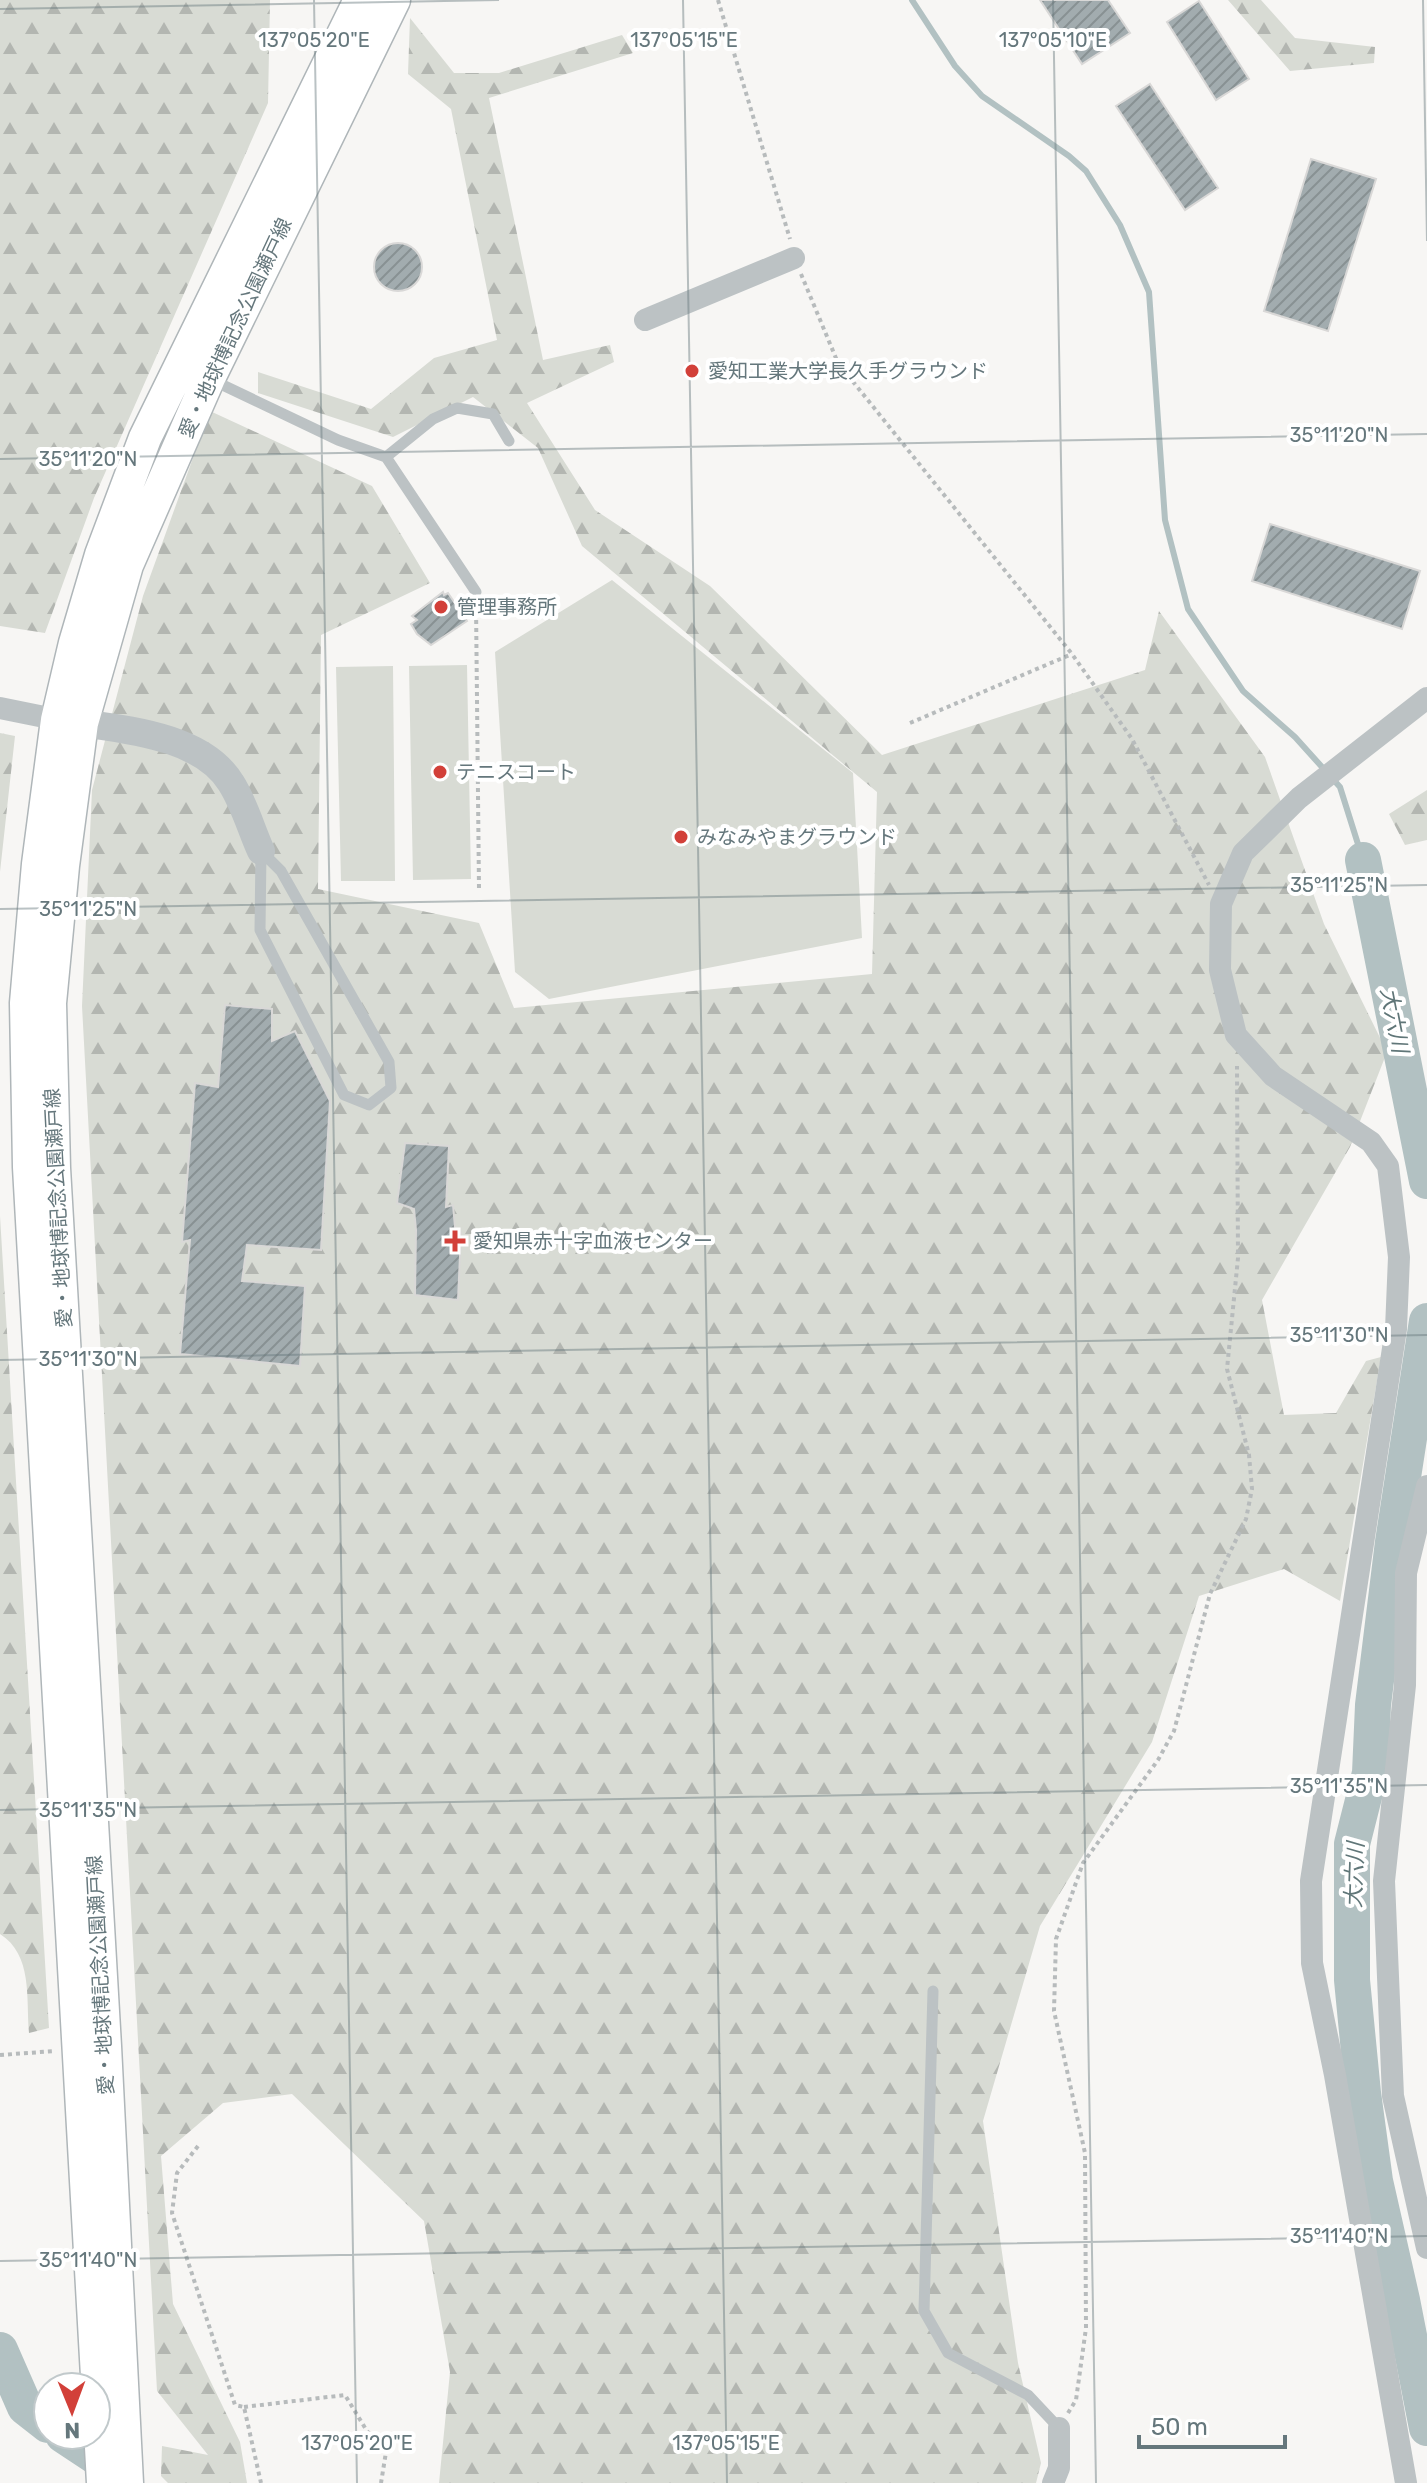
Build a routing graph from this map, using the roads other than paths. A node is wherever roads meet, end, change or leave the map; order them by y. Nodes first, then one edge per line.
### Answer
1 (360, 0) edge
2 (394, 0) edge
3 (794, 258) road end
4 (645, 320) dead end
5 (209, 378) junction
6 (509, 441) dead end
7 (386, 457) junction
8 (476, 592) road end
9 (1427, 698) edge
10 (0, 708) edge
11 (69, 722) junction
12 (261, 851) junction
13 (1427, 1486) edge
14 (933, 1991) dead end
15 (1427, 2248) edge
16 (1059, 2428) joint
17 (103, 2483) edge
18 (127, 2483) edge
19 (1053, 2483) edge
20 (1406, 2483) edge

1 - 11 main road, 愛・地球博記念公園瀬戸線
2 - 5 main road, 愛・地球博記念公園瀬戸線
3 - 4 street
5 - 7 lane
5 - 11 main road, 愛・地球博記念公園瀬戸線
6 - 7 lane
7 - 8 lane
9 - 20 street
10 - 11 street
11 - 12 street
11 - 17 main road, 愛・地球博記念公園瀬戸線
11 - 18 main road, 愛・地球博記念公園瀬戸線
12 - 12 lane
13 - 15 street
14 - 16 lane
16 - 19 street

